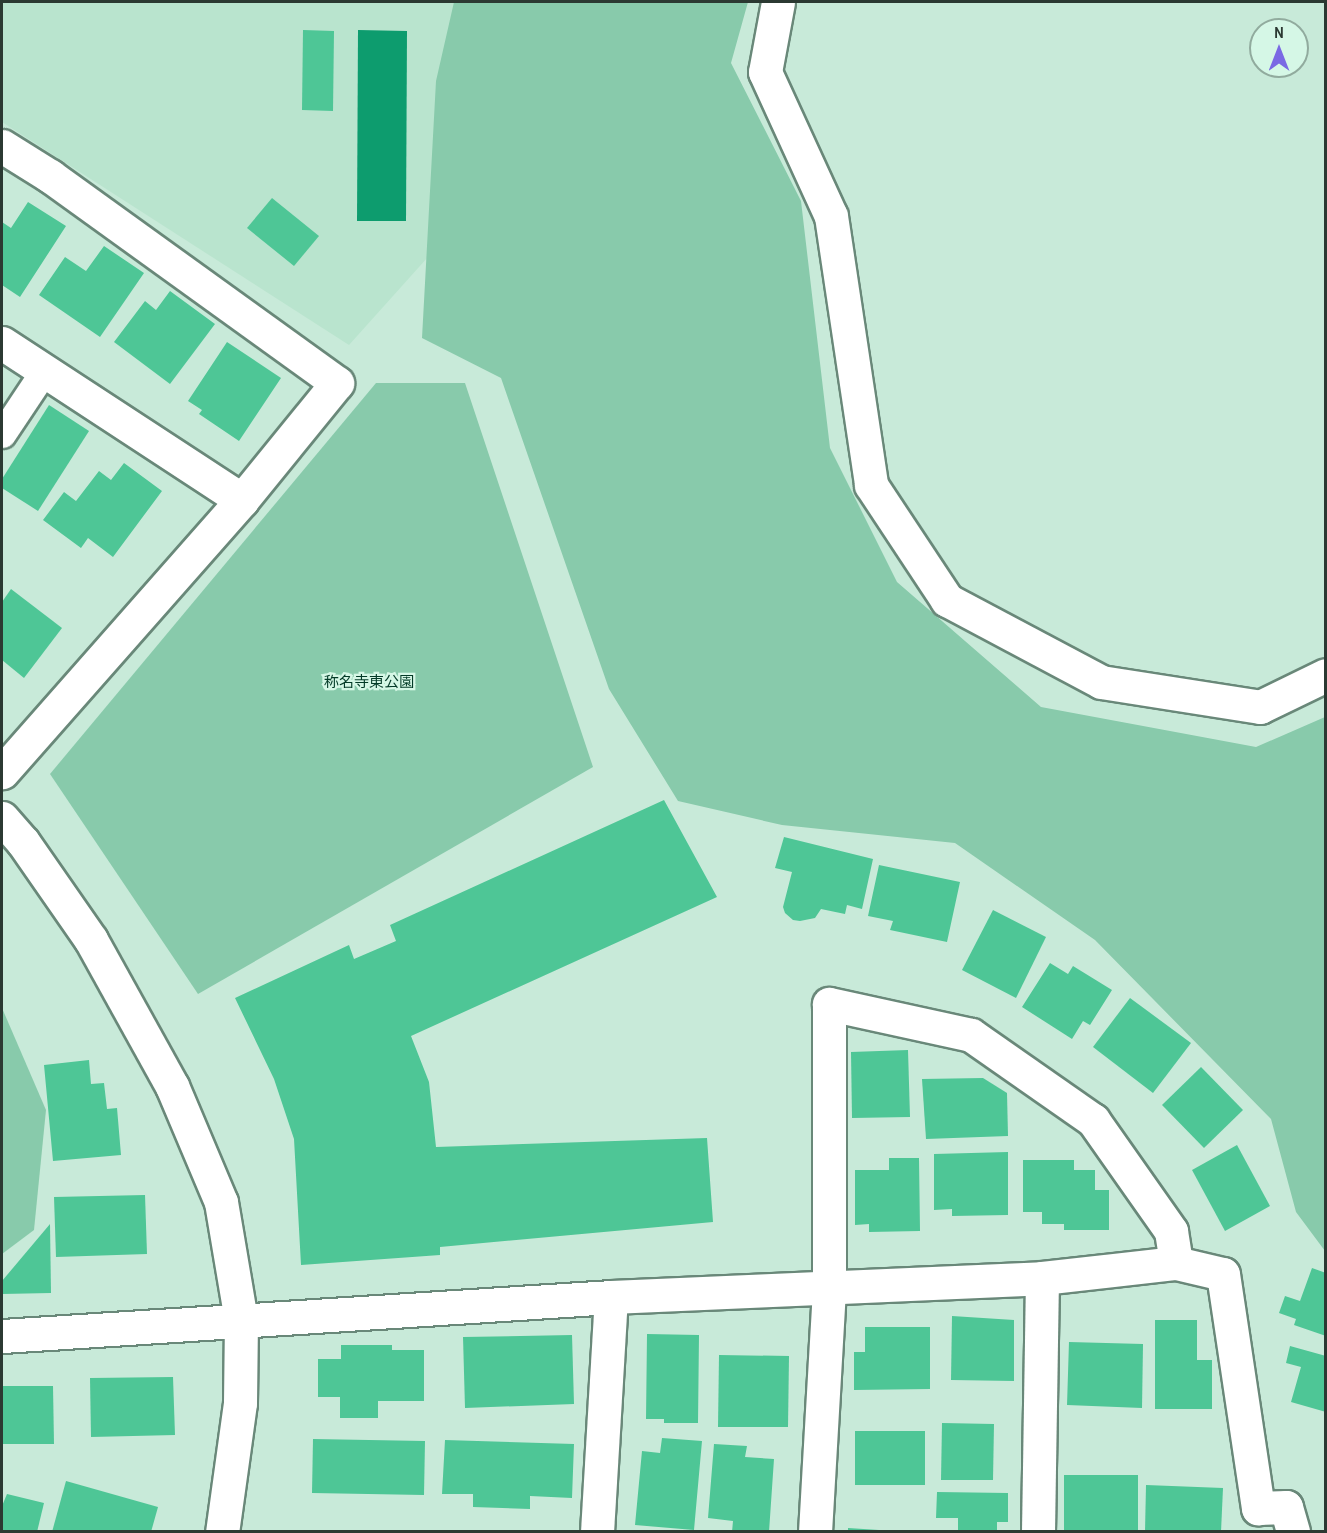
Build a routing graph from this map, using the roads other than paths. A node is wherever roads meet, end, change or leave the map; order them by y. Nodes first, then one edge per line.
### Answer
1 (778, 2) edge
2 (2, 146) edge
3 (2, 343) edge
4 (44, 371) junction
5 (2, 435) edge
6 (242, 500) junction
7 (1326, 675) edge
8 (2, 772) edge
9 (2, 818) edge
10 (1176, 1263) junction
11 (1042, 1278) junction
12 (829, 1287) junction
13 (611, 1297) junction
14 (241, 1320) junction
15 (2, 1336) edge
16 (1257, 1520) edge
17 (222, 1532) edge
18 (597, 1532) edge
19 (815, 1532) edge
20 (1038, 1532) edge
21 (1293, 1532) edge

1 - 7 street
2 - 6 street
3 - 4 street
4 - 5 lane
4 - 6 street
6 - 8 street
9 - 14 street
10 - 11 street
10 - 12 street
10 - 16 street
11 - 12 street
11 - 20 street
12 - 13 street
12 - 19 street
13 - 14 street
13 - 18 street
14 - 15 street
14 - 17 street
16 - 21 street

